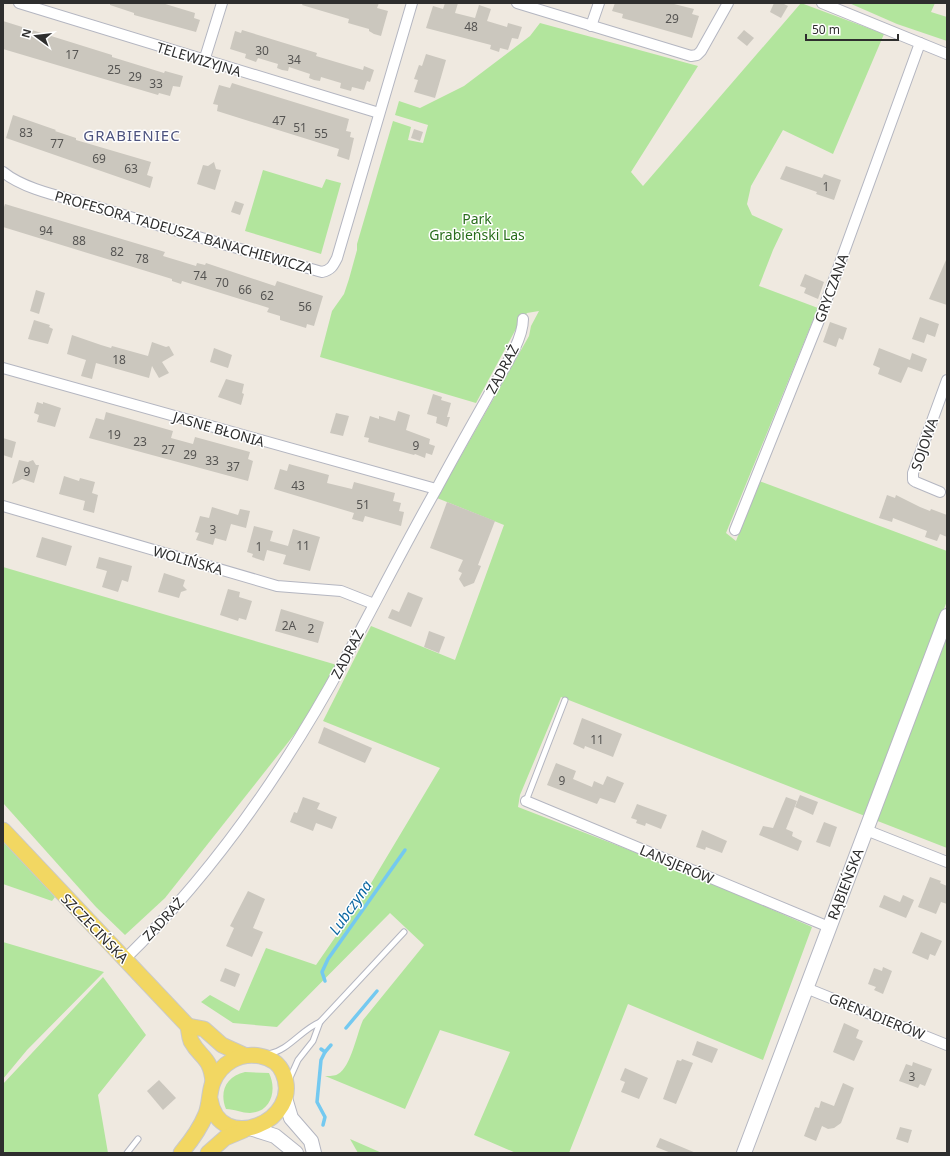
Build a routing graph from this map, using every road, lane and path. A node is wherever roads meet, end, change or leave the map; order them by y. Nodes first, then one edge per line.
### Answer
1 (19, 3) edge
2 (222, 3) edge
3 (412, 3) edge
4 (517, 3) edge
5 (599, 3) edge
6 (728, 3) edge
7 (822, 3) edge
8 (591, 26) junction
9 (920, 43) junction
10 (947, 54) edge
11 (204, 61) junction
12 (379, 113) junction
13 (3, 172) edge
14 (522, 319) dead end
15 (3, 368) edge
16 (947, 380) edge
17 (436, 489) junction
18 (940, 492) dead end
19 (3, 506) edge
20 (735, 530) dead end
21 (374, 604) junction
22 (947, 616) edge
23 (565, 700) dead end
24 (526, 801) joint
25 (3, 830) edge
26 (866, 830) junction
27 (947, 862) edge
28 (829, 927) junction
29 (404, 932) dead end
30 (125, 959) junction
31 (806, 988) junction
32 (320, 1022) junction
33 (188, 1026) junction
34 (947, 1045) edge
35 (244, 1055) junction
36 (260, 1056) junction
37 (213, 1081) junction
38 (285, 1094) junction
39 (210, 1099) junction
40 (249, 1130) junction
41 (138, 1139) dead end
42 (127, 1153) edge
43 (182, 1153) edge
44 (208, 1153) edge
45 (296, 1153) edge
46 (314, 1153) edge
47 (744, 1153) edge

1 - 11 street, TELEWIZYJNA
2 - 11 street
3 - 12 street, PROFESORA TADEUSZA BANACHIEWICZA
4 - 8 street
5 - 8 street
6 - 8 street
7 - 9 street
9 - 10 street
9 - 20 street, GRYCZANA
11 - 12 street, TELEWIZYJNA
12 - 13 street, PROFESORA TADEUSZA BANACHIEWICZA
14 - 17 street, ZADRAŻ
15 - 17 street, JASNE BŁONIA
16 - 18 street, SOJOWA
17 - 21 street, ZADRAŻ
19 - 21 street, WOLIŃSKA
21 - 30 street, ZADRAŻ
22 - 26 street, RĄBIEŃSKA
23 - 24 lane
24 - 28 street, LANSJERÓW
25 - 30 main road, SZCZECIŃSKA
26 - 27 street
26 - 28 street, RĄBIEŃSKA
28 - 31 street, RĄBIEŃSKA
29 - 32 lane
30 - 33 main road, SZCZECIŃSKA
31 - 34 street, GRENADIERÓW
31 - 47 street, RĄBIEŃSKA
32 - 36 lane
32 - 38 lane
33 - 35 main road
33 - 37 main road, SZCZECIŃSKA
35 - 36 main road
35 - 37 main road
36 - 38 main road
37 - 39 main road
38 - 40 main road
38 - 46 street
39 - 40 main road
39 - 43 main road
40 - 44 main road
40 - 45 street
41 - 42 lane

